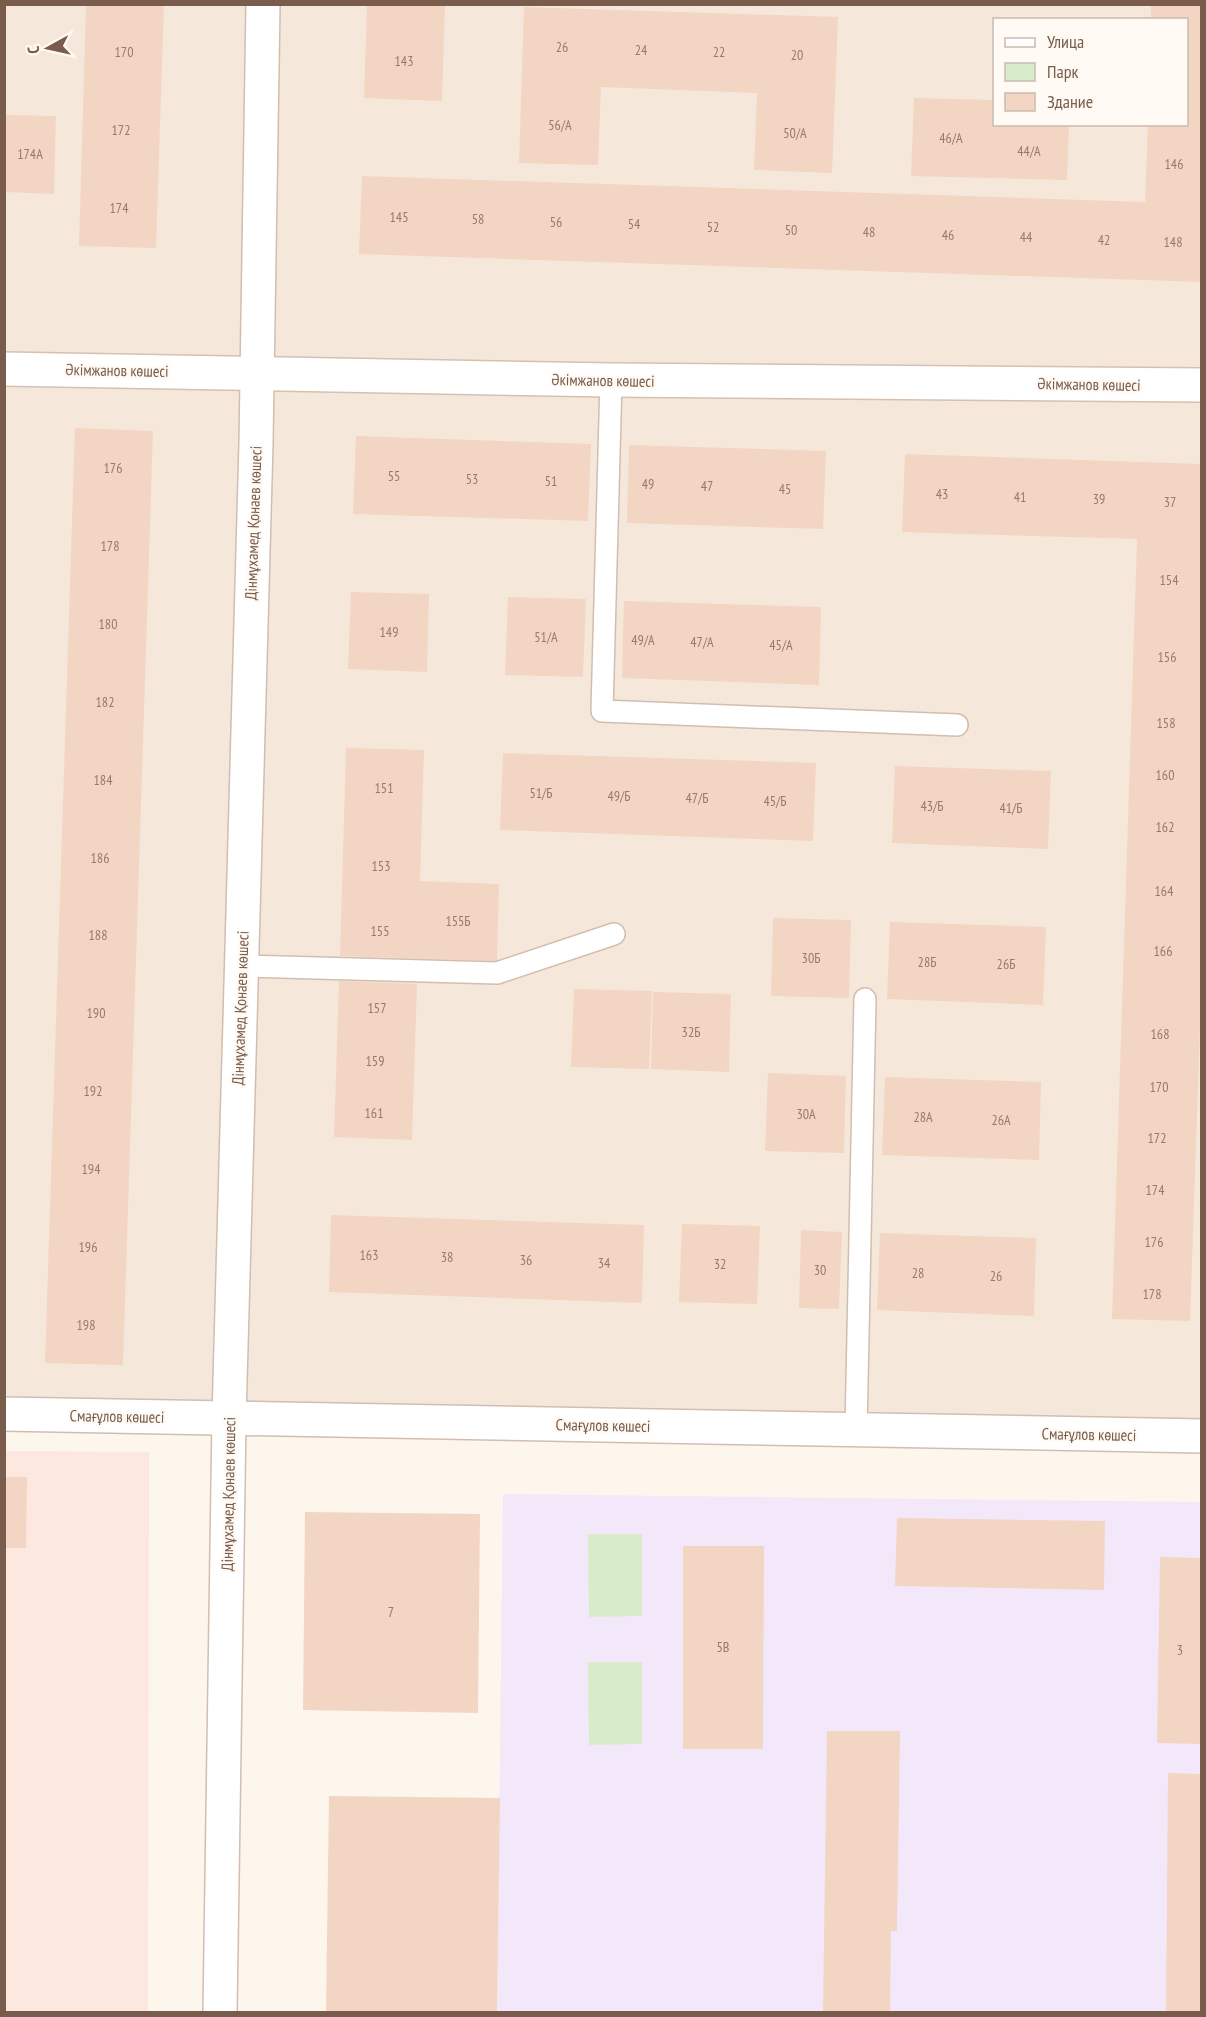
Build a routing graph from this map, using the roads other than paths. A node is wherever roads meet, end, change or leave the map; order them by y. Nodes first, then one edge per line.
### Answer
1 (263, 4) edge
2 (4, 369) edge
3 (256, 372) junction
4 (611, 380) junction
5 (1202, 386) edge
6 (957, 725) dead end
7 (614, 934) dead end
8 (241, 966) junction
9 (865, 999) dead end
10 (4, 1414) edge
11 (229, 1418) junction
12 (856, 1430) junction
13 (1202, 1436) edge
14 (220, 2013) edge

1 - 3 street, Дінмұхамед Қонаев көшесі
2 - 3 street, Әкімжанов көшесі
3 - 4 street, Әкімжанов көшесі
3 - 8 street, Дінмұхамед Қонаев көшесі
4 - 5 street, Әкімжанов көшесі
4 - 6 lane
7 - 8 lane
8 - 11 street, Дінмұхамед Қонаев көшесі
9 - 12 lane
10 - 11 street, Смағұлов көшесі
11 - 12 street, Смағұлов көшесі
11 - 14 street, Дінмұхамед Қонаев көшесі
12 - 13 street, Смағұлов көшесі

